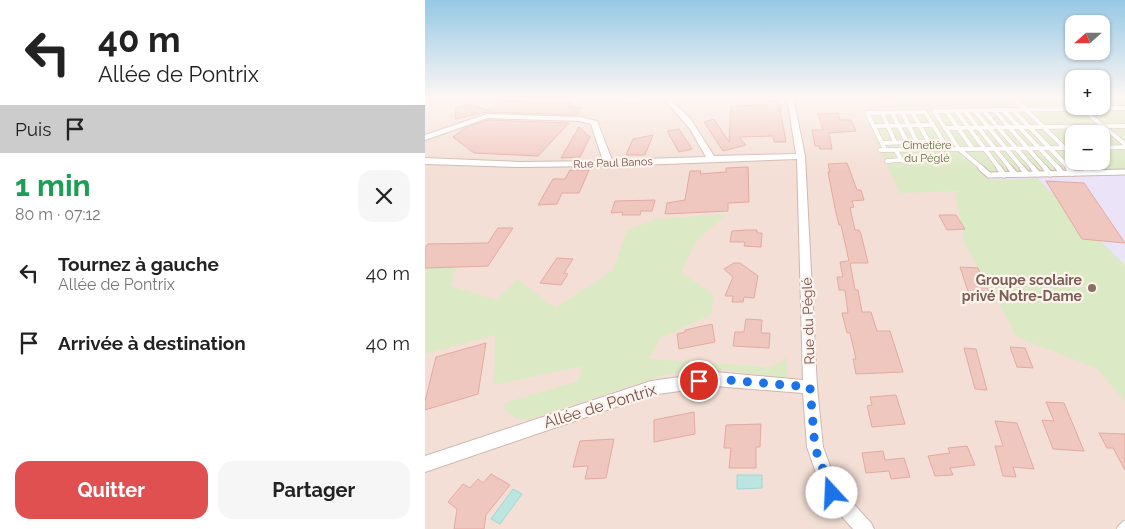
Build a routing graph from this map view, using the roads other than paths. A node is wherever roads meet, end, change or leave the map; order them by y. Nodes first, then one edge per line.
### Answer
1 (471, 122) edge
2 (590, 122) edge
3 (687, 122) edge
4 (795, 122) edge
5 (871, 122) edge
6 (886, 122) edge
7 (897, 122) edge
8 (907, 122) edge
9 (917, 122) edge
10 (931, 122) edge
11 (941, 122) edge
12 (954, 122) edge
13 (964, 122) edge
14 (974, 122) edge
15 (984, 122) edge
16 (994, 122) edge
17 (1004, 122) edge
18 (1014, 122) edge
19 (1024, 122) edge
20 (1038, 122) edge
21 (919, 125) junction
22 (933, 125) junction
23 (873, 126) junction
24 (888, 126) junction
25 (899, 126) junction
26 (909, 126) junction
27 (1110, 126) edge
28 (1119, 126) junction
29 (1125, 126) edge
30 (1019, 127) junction
31 (1029, 127) junction
32 (1043, 127) junction
33 (1065, 127) edge
34 (945, 128) junction
35 (958, 128) junction
36 (969, 128) junction
37 (979, 128) junction
38 (989, 128) junction
39 (999, 128) junction
40 (1009, 128) junction
41 (1125, 130) edge
42 (1110, 132) edge
43 (425, 138) edge
44 (895, 142) junction
45 (907, 142) junction
46 (917, 142) junction
47 (929, 142) junction
48 (881, 143) junction
49 (1125, 146) edge
50 (1110, 147) edge
51 (1028, 148) junction
52 (1039, 148) junction
53 (1049, 148) junction
54 (1065, 148) joint
55 (959, 149) junction
56 (973, 149) junction
57 (984, 149) junction
58 (995, 149) junction
59 (1006, 149) junction
60 (1017, 149) junction
61 (896, 150) junction
62 (801, 156) junction
63 (711, 158) junction
64 (901, 160) junction
65 (425, 161) edge
66 (887, 161) dead end
67 (910, 163) dead end
68 (609, 165) junction
69 (1089, 172) joint
70 (1125, 172) edge
71 (1062, 173) junction
72 (1073, 173) junction
73 (1015, 174) junction
74 (1027, 174) junction
75 (1039, 174) junction
76 (1050, 174) junction
77 (1004, 175) junction
78 (810, 387) junction
79 (425, 464) edge
80 (1125, 525) edge
81 (865, 529) edge
82 (1121, 529) edge

1 - 43 street
2 - 68 street
3 - 63 street
4 - 62 street, Rue du Péglé
5 - 23 lane
6 - 24 lane
7 - 25 lane
8 - 26 lane
9 - 21 lane
10 - 22 lane
11 - 34 lane
12 - 35 lane
13 - 36 lane
14 - 37 lane
15 - 38 lane
16 - 39 lane
17 - 40 lane
18 - 30 lane
19 - 31 lane
20 - 32 lane
21 - 22 lane
21 - 26 lane
21 - 47 lane
22 - 47 lane
23 - 24 lane
23 - 48 lane
24 - 25 lane
24 - 44 lane
25 - 26 lane
25 - 45 lane
26 - 46 lane
27 - 28 lane
28 - 29 lane
28 - 41 lane
30 - 31 lane
30 - 40 lane
30 - 52 lane
31 - 32 lane
31 - 53 lane
32 - 33 lane
32 - 54 lane
34 - 35 lane
34 - 55 lane
35 - 36 lane
35 - 56 lane
36 - 37 lane
36 - 57 lane
37 - 38 lane
37 - 58 lane
38 - 39 lane
38 - 59 lane
39 - 40 lane
39 - 60 lane
40 - 51 lane
42 - 49 lane
44 - 45 lane
44 - 48 lane
45 - 46 lane
46 - 47 lane
48 - 61 lane
49 - 50 lane
51 - 52 lane
51 - 60 lane
51 - 76 lane
52 - 53 lane
52 - 71 lane
53 - 54 lane
53 - 72 lane
55 - 56 lane
55 - 61 lane
55 - 77 lane
56 - 57 lane
57 - 58 lane
57 - 77 lane
58 - 59 lane
58 - 73 lane
59 - 60 lane
59 - 74 lane
60 - 75 lane
61 - 64 lane
62 - 63 street, Rue Paul Banos
62 - 78 street, Rue du Péglé
63 - 68 street, Rue Paul Banos
64 - 66 lane
64 - 67 lane
65 - 68 street, Rue Paul Banos
69 - 70 lane
69 - 72 lane
71 - 72 lane
71 - 76 lane
73 - 74 lane
73 - 77 lane
74 - 75 lane
75 - 76 lane
78 - 79 street, Allée de Pontrix
78 - 81 street, Rue du Péglé
80 - 82 lane

